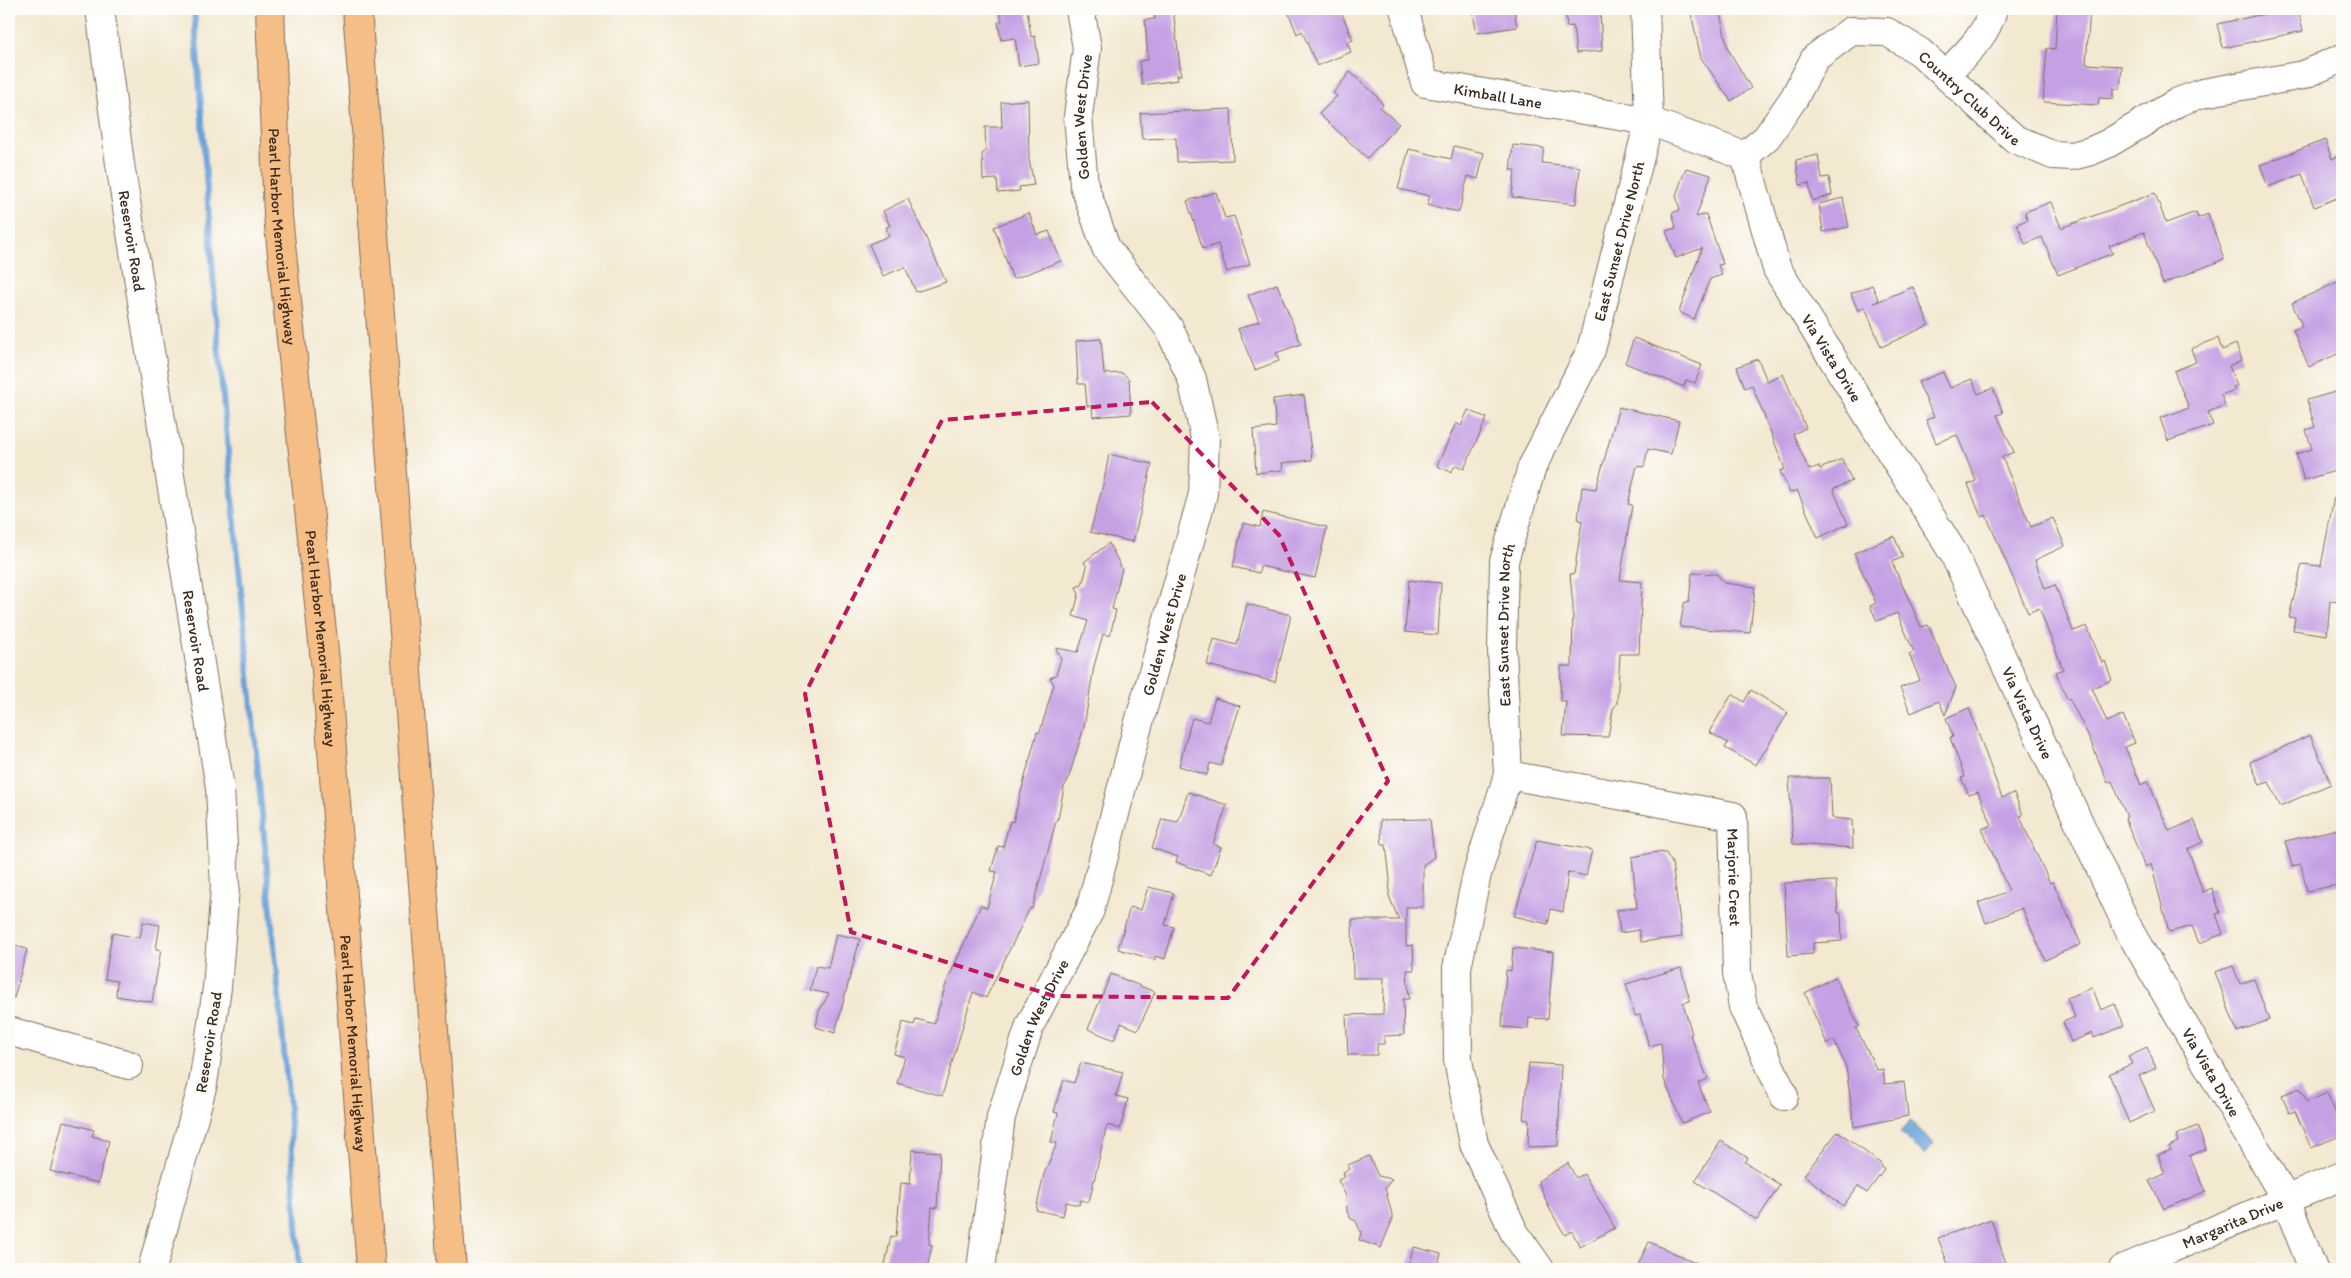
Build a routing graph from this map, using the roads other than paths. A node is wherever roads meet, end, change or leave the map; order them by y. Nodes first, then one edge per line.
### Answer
1 (100, 9) edge
2 (270, 9) edge
3 (357, 9) edge
4 (1080, 9) edge
5 (1404, 9) edge
6 (1645, 9) edge
7 (1993, 9) edge
8 (2342, 58) edge
9 (1945, 75) junction
10 (1649, 121) junction
11 (1745, 156) junction
12 (1508, 775) junction
13 (9, 1031) edge
14 (129, 1065) dead end
15 (1784, 1096) dead end
16 (2342, 1176) edge
17 (2286, 1200) junction
18 (152, 1269) edge
19 (371, 1269) edge
20 (452, 1269) edge
21 (981, 1269) edge
22 (1540, 1269) edge
23 (2123, 1269) edge
24 (2313, 1269) edge

1 - 18 street, Reservoir Road
2 - 19 highway, Pearl Harbor Memorial Highway
3 - 20 highway
4 - 21 street, Golden West Drive
5 - 10 street, Kimball Lane
6 - 10 street, East Sunset Drive North
7 - 9 street
8 - 9 street, Country Club Drive
9 - 11 street, Country Club Drive
10 - 11 street
10 - 12 street, East Sunset Drive North
11 - 17 street, Via Vista Drive
12 - 15 street, Marjorie Crest
12 - 22 street, East Sunset Drive North
13 - 14 street
16 - 17 street, Margarita Drive
17 - 23 street, Margarita Drive
17 - 24 street, Via Vista Drive

